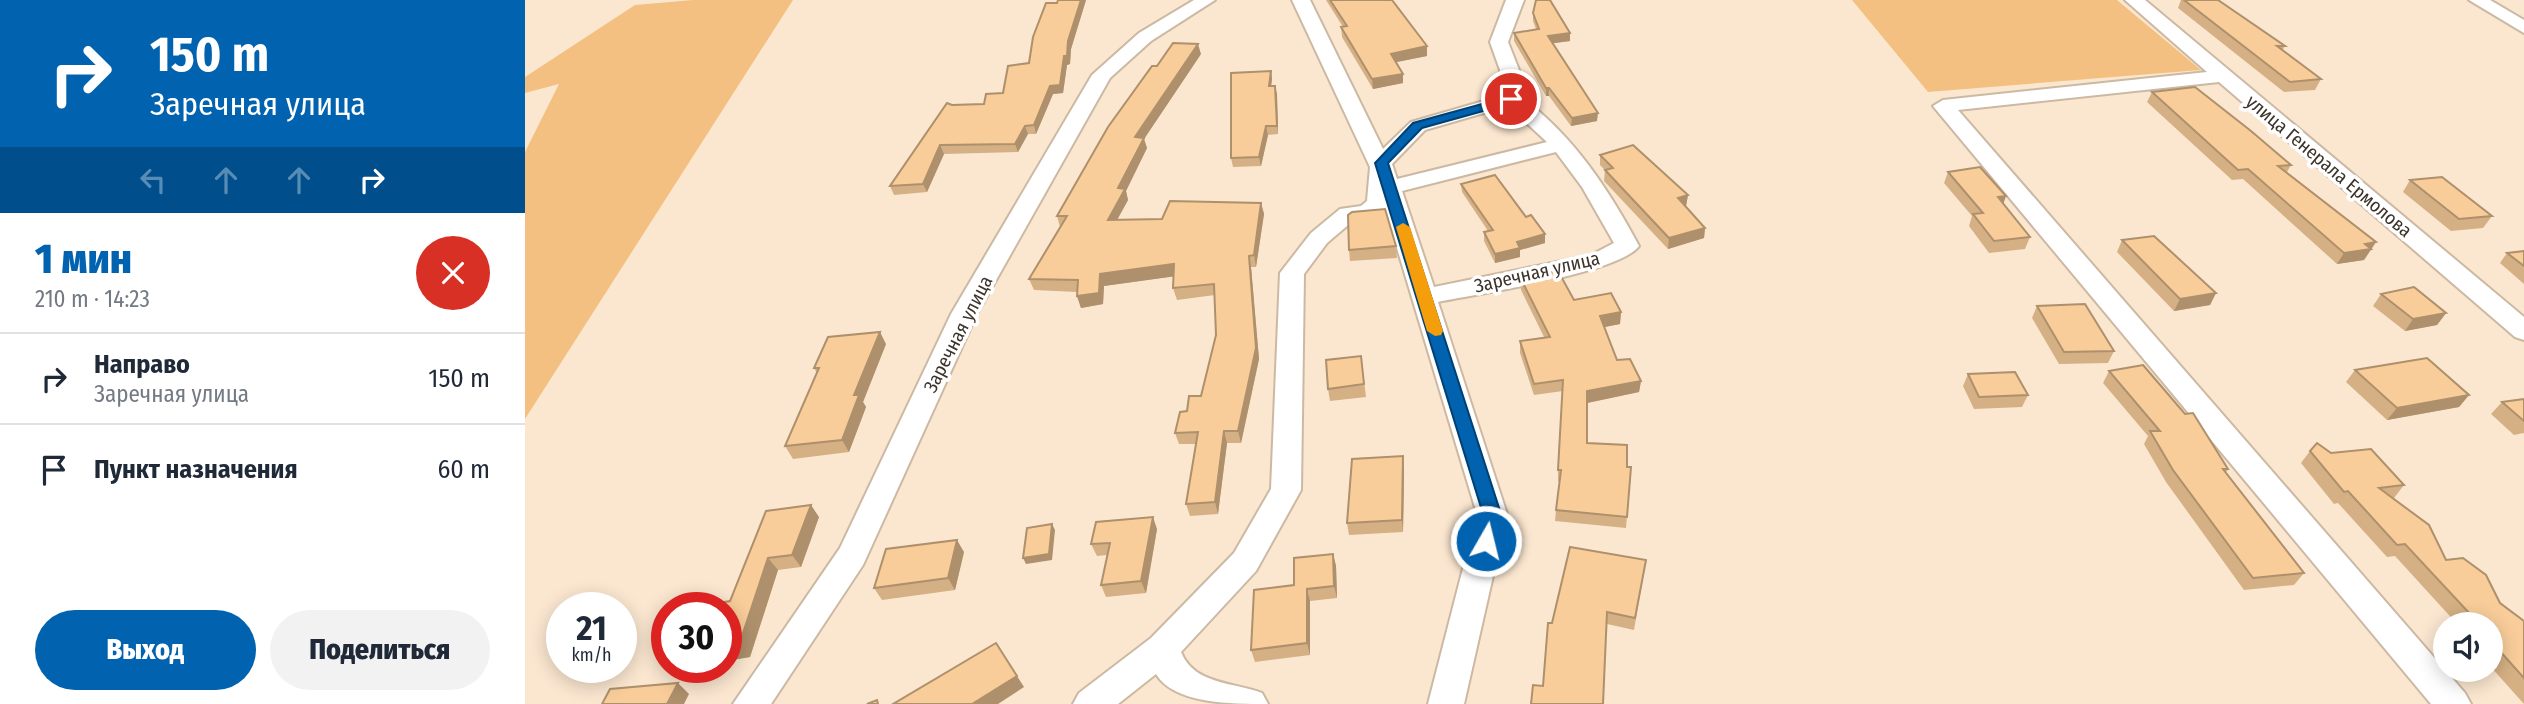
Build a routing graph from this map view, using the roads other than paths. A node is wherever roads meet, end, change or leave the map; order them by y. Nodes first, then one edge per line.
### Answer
1 (1206, 0) edge
2 (1301, 0) edge
3 (1515, 0) edge
4 (2134, 0) edge
5 (2478, 0) edge
6 (2524, 28) edge
7 (2223, 76) junction
8 (1511, 99) junction
9 (1559, 145) junction
10 (1386, 175) junction
11 (1425, 296) junction
12 (2524, 331) edge
13 (1163, 648) junction
14 (751, 704) edge
15 (1091, 704) edge
16 (1251, 704) edge
17 (1446, 704) edge
18 (2453, 704) edge

1 - 14 street, Заречная улица
2 - 10 street
3 - 8 street
4 - 7 street, улица Генерала Ермолова
5 - 6 street
7 - 12 street, улица Генерала Ермолова
7 - 18 street
8 - 9 street, Заречная улица
8 - 10 street
9 - 10 street
9 - 11 street, Заречная улица
10 - 11 street
10 - 13 street
11 - 17 street
13 - 15 street
13 - 16 street

